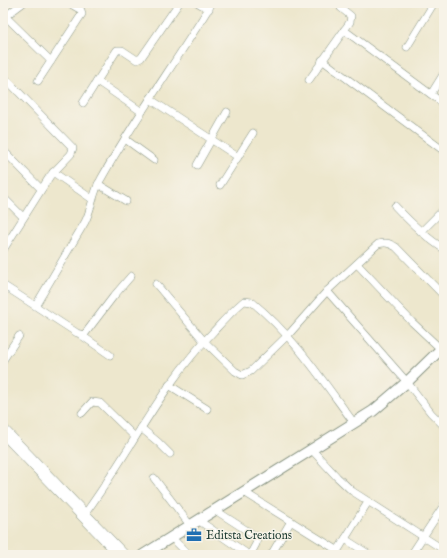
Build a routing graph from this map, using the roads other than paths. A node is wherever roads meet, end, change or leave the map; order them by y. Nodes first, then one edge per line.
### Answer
1 (23, 3) edge
2 (69, 3) edge
3 (179, 3) edge
4 (198, 3) edge
5 (434, 3) edge
6 (338, 4) edge
7 (210, 6) edge
8 (4, 17) edge
9 (344, 30) junction
10 (407, 47) dead end
11 (322, 60) junction
12 (51, 61) junction
13 (444, 73) edge
14 (3, 76) edge
15 (309, 80) dead end
16 (38, 81) dead end
17 (97, 81) junction
18 (431, 94) junction
19 (150, 99) junction
20 (83, 102) dead end
21 (444, 104) edge
22 (142, 112) junction
23 (227, 112) dead end
24 (254, 133) dead end
25 (125, 140) junction
26 (211, 140) junction
27 (3, 150) edge
28 (444, 151) edge
29 (238, 157) junction
30 (154, 160) dead end
31 (197, 165) dead end
32 (53, 172) junction
33 (98, 184) junction
34 (220, 185) dead end
35 (41, 189) junction
36 (3, 197) edge
37 (92, 199) junction
38 (126, 201) dead end
39 (395, 206) dead end
40 (444, 209) edge
41 (23, 217) junction
42 (421, 232) junction
43 (444, 249) edge
44 (3, 250) edge
45 (357, 264) junction
46 (131, 276) dead end
47 (156, 284) dead end
48 (3, 285) edge
49 (327, 291) junction
50 (444, 296) edge
51 (36, 305) junction
52 (81, 335) junction
53 (20, 336) dead end
54 (286, 336) junction
55 (204, 341) junction
56 (443, 349) edge
57 (110, 355) dead end
58 (3, 360) edge
59 (407, 382) junction
60 (169, 384) junction
61 (207, 409) dead end
62 (82, 413) dead end
63 (354, 423) junction
64 (444, 426) edge
65 (141, 428) junction
66 (3, 430) edge
67 (135, 437) junction
68 (3, 442) edge
69 (312, 450) junction
70 (170, 454) dead end
71 (154, 478) dead end
72 (244, 492) junction
73 (368, 502) junction
74 (444, 505) edge
75 (215, 510) junction
76 (84, 515) junction
77 (291, 521) junction
78 (194, 523) junction
79 (171, 537) junction
80 (423, 537) junction
81 (345, 539) junction
82 (444, 550) edge
83 (336, 553) edge
84 (116, 554) edge
85 (143, 555) edge
86 (189, 555) edge
87 (250, 555) edge
88 (271, 555) edge
89 (370, 555) edge
90 (411, 555) edge

1 - 8 street
2 - 12 street
3 - 17 street
4 - 7 street
5 - 10 street
6 - 9 street
7 - 19 street
8 - 12 street
9 - 11 street
9 - 18 street
11 - 15 street
11 - 28 street
12 - 16 street
13 - 18 street
14 - 32 street
17 - 20 street
17 - 22 street
18 - 21 street
19 - 22 street
19 - 26 street
22 - 25 street
23 - 26 street
24 - 29 street
25 - 30 street
25 - 33 street
26 - 29 street
26 - 31 street
27 - 35 street
29 - 34 street
32 - 35 street
32 - 37 street
33 - 37 street
33 - 38 street
35 - 41 street
36 - 41 street
37 - 51 street
39 - 42 street
40 - 42 street
41 - 44 street
42 - 43 street
45 - 49 street
45 - 50 street
45 - 56 street
46 - 52 street
47 - 55 street
48 - 51 street
49 - 54 street
49 - 59 street
51 - 52 street
52 - 57 street
53 - 58 street
54 - 55 street
54 - 55 street
54 - 63 street
55 - 60 street
56 - 59 street
59 - 63 street
59 - 64 street
60 - 61 street
60 - 65 street
62 - 67 street
63 - 69 street
65 - 67 street
65 - 70 street
66 - 76 highway
67 - 76 street
68 - 84 highway
69 - 72 street
69 - 73 street
71 - 78 street
72 - 75 street
72 - 77 street
73 - 80 street
73 - 81 street
74 - 80 street
75 - 78 street
75 - 87 street
76 - 84 highway
77 - 83 street
77 - 88 street
78 - 79 street
78 - 87 street
79 - 85 street
79 - 86 street
80 - 82 street
80 - 90 street
81 - 83 street
81 - 89 street

